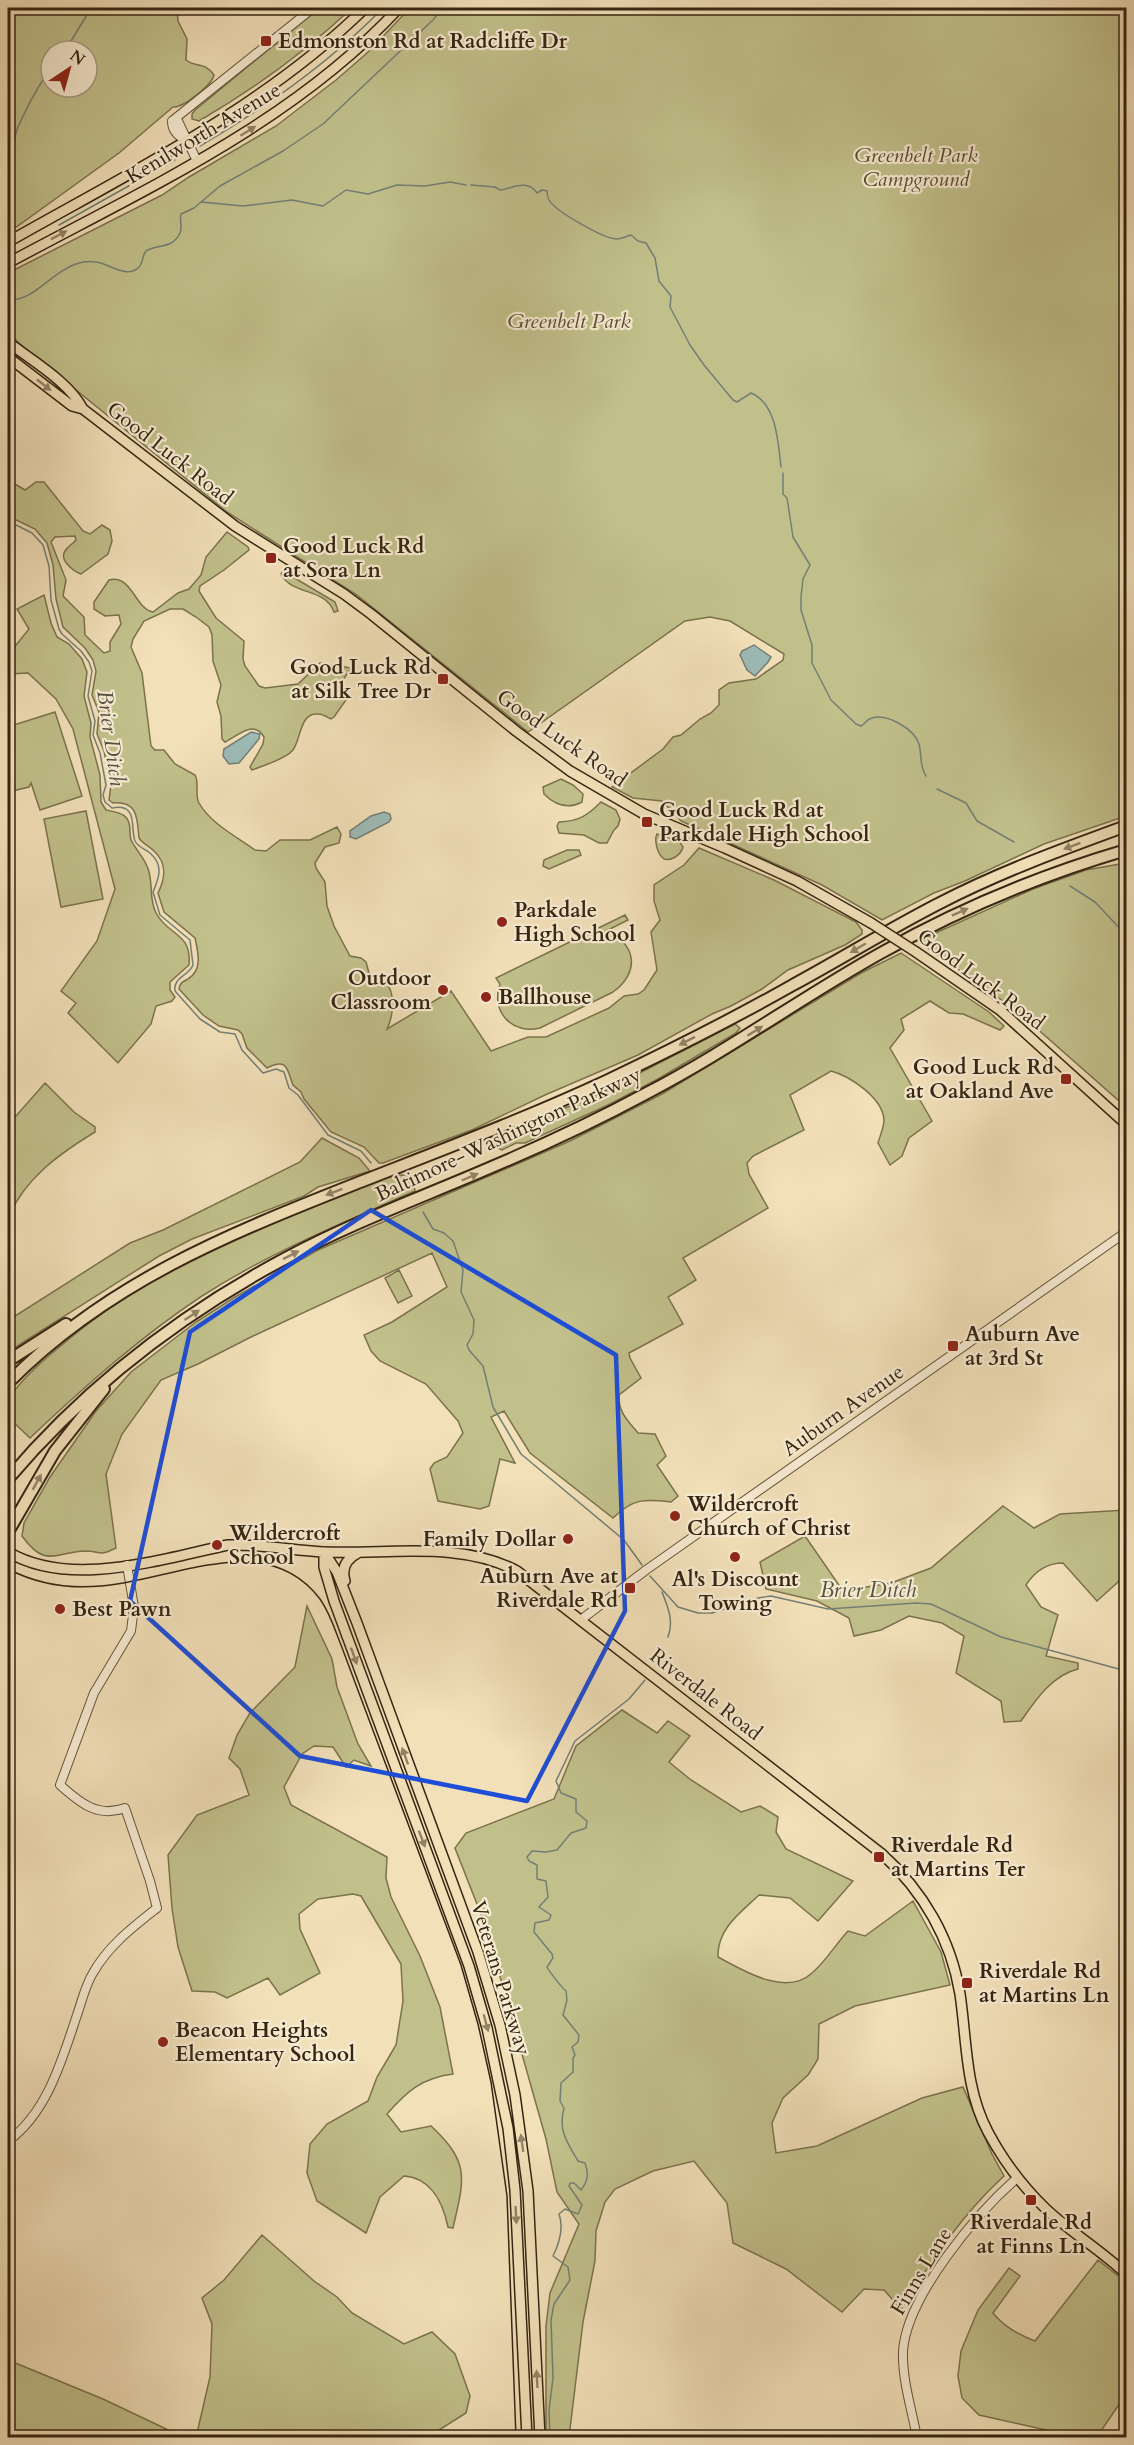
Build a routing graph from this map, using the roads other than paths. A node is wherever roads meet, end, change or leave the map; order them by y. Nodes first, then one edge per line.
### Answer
1 (313, 8) edge
2 (365, 8) edge
3 (399, 8) edge
4 (186, 140) junction
5 (197, 161) junction
6 (8, 242) edge
7 (8, 263) edge
8 (8, 342) edge
9 (8, 357) edge
10 (83, 409) junction
11 (1126, 826) edge
12 (1126, 850) edge
13 (1126, 1124) edge
14 (1126, 1232) edge
15 (126, 1289) junction
16 (146, 1348) junction
17 (8, 1361) edge
18 (8, 1383) edge
19 (8, 1479) edge
20 (8, 1532) edge
21 (8, 1552) edge
22 (324, 1552) junction
23 (360, 1552) junction
24 (127, 1565) junction
25 (582, 1619) junction
26 (357, 1623) junction
27 (8, 2141) edge
28 (1017, 2178) junction
29 (1126, 2274) edge
30 (526, 2438) edge
31 (540, 2438) edge
32 (917, 2438) edge

1 - 4 street
2 - 4 main road, Kenilworth Avenue
5 -> 3 main road, Kenilworth Avenue
4 - 5 street
4 - 6 main road, Kenilworth Avenue
7 -> 5 main road, Kenilworth Avenue
8 - 10 main road, Good Luck Road
9 -> 10 main road, Good Luck Road
10 - 13 main road, Good Luck Road, bridge
11 -> 15 highway, Baltimore-Washington Parkway
16 -> 12 highway, Baltimore-Washington Parkway
14 - 25 street, Auburn Avenue
15 - 17 highway
15 - 18 highway, Baltimore-Washington Parkway
16 - 19 highway, Baltimore-Washington Parkway
20 -> 16 highway
21 - 24 main road, Riverdale Road
22 - 23 main road, Riverdale Road
22 - 24 main road, Riverdale Road
22 - 26 main road, Veterans Parkway
22 -> 30 main road, Veterans Parkway
23 - 25 main road, Riverdale Road
23 - 26 main road
24 - 27 street
25 - 28 main road, Riverdale Road
31 -> 26 main road, Veterans Parkway
28 - 29 main road, Riverdale Road
28 - 32 street, Finns Lane

